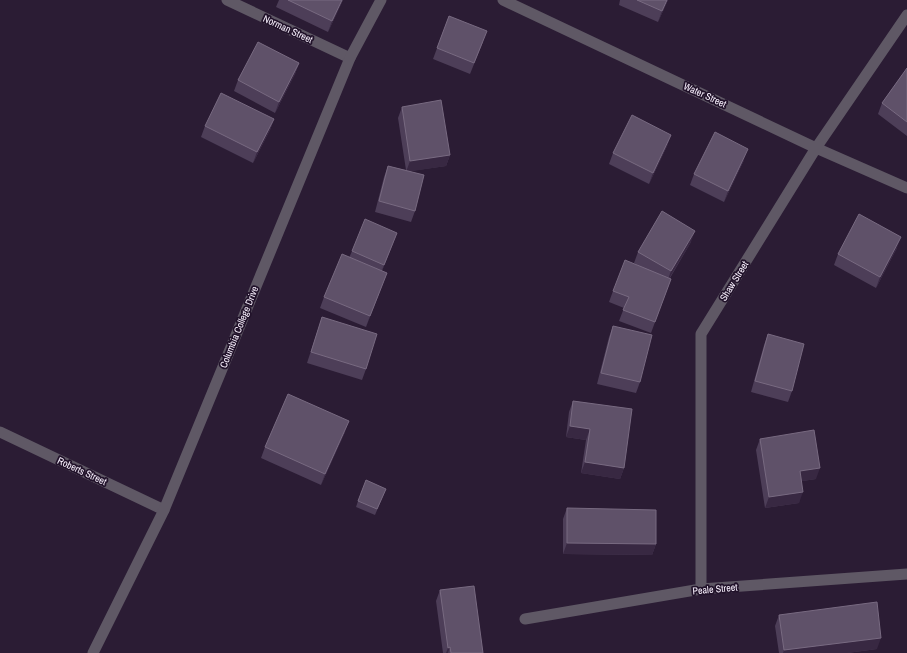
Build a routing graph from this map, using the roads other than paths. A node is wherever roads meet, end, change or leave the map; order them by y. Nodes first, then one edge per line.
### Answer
1 (227, 0) edge
2 (381, 0) edge
3 (503, 0) edge
4 (907, 14) edge
5 (350, 58) junction
6 (816, 148) junction
7 (907, 188) edge
8 (0, 432) edge
9 (164, 510) junction
10 (907, 574) edge
11 (701, 589) junction
12 (525, 620) dead end
13 (93, 653) edge

1 - 5 street, Norman Street
2 - 5 street, Columbia College Drive
3 - 6 street, Water Street
4 - 6 street, Shaw Street
5 - 9 street, Columbia College Drive
6 - 7 street, Water Street
6 - 11 street, Shaw Street
8 - 9 street, Roberts Street
9 - 13 street, Columbia College Drive
10 - 11 street, Peale Street
11 - 12 street, Peale Street

